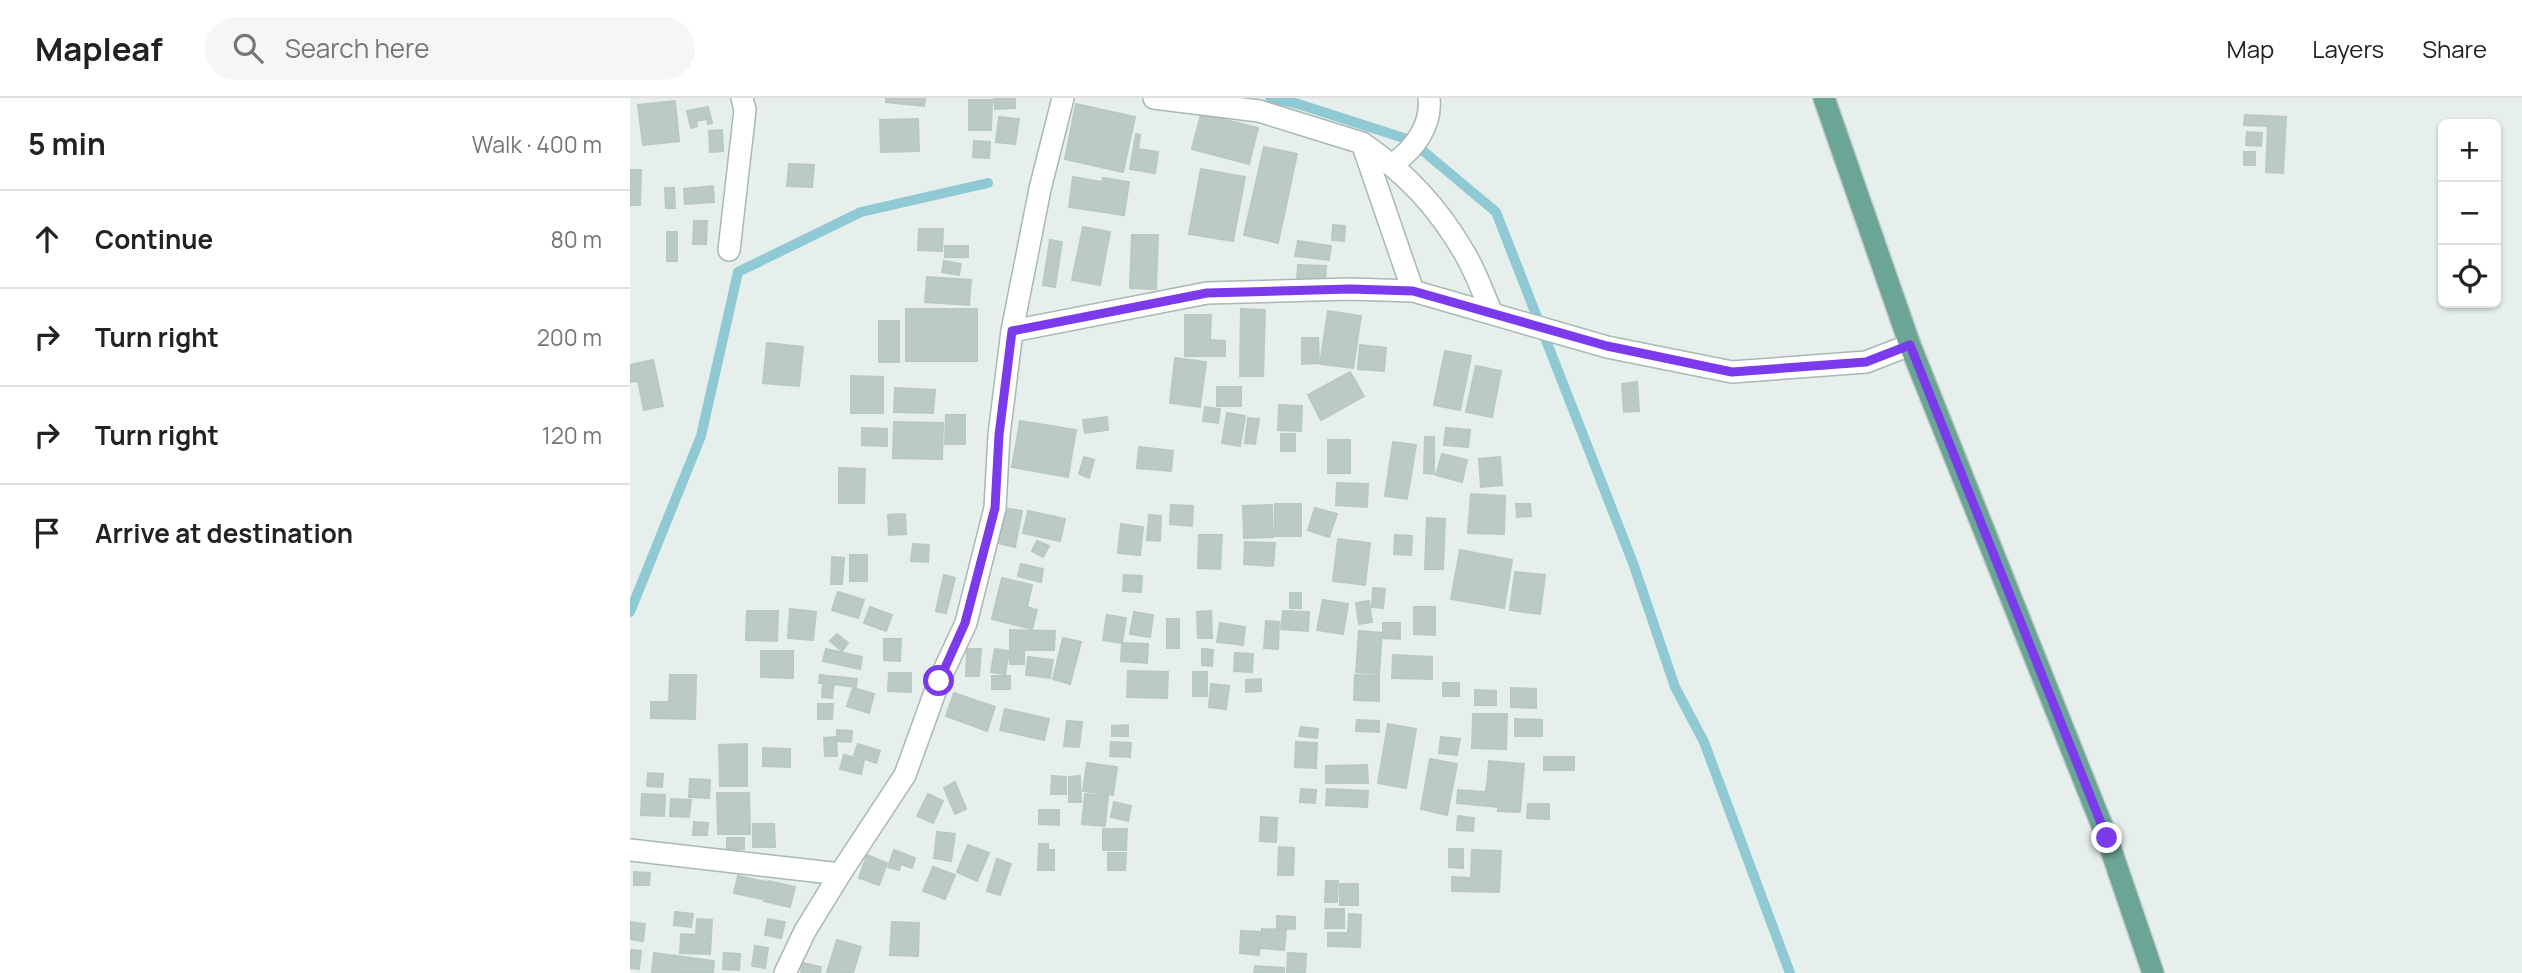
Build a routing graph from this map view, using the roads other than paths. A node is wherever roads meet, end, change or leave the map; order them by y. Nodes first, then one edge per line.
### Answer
1 (742, 98) edge
2 (1063, 98) edge
3 (1154, 98) edge
4 (1429, 98) edge
5 (1824, 98) edge
6 (1362, 143) junction
7 (1401, 158) junction
8 (729, 250) dead end
9 (1413, 291) junction
10 (1492, 313) junction
11 (1012, 331) junction
12 (1910, 345) junction
13 (630, 850) edge
14 (840, 874) junction
15 (785, 973) edge
16 (2153, 973) edge

1 - 8 street
2 - 11 street
3 - 6 street
4 - 7 street
5 - 12 main road
6 - 7 street
6 - 9 street
7 - 10 street
9 - 10 street
9 - 11 street
10 - 12 street
11 - 14 street
12 - 16 main road
13 - 14 street
14 - 15 street

